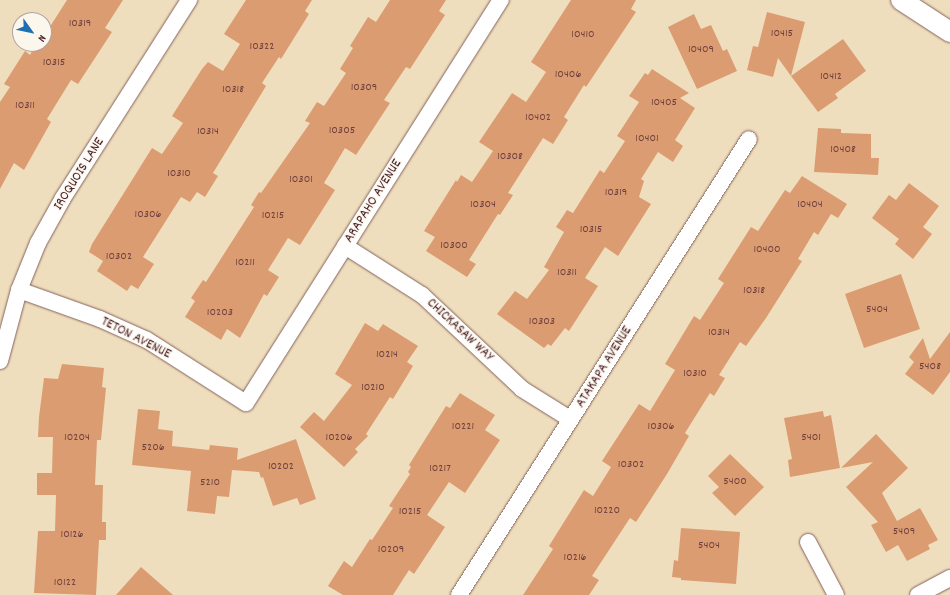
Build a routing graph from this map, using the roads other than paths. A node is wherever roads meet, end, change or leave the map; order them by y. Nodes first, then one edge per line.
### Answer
1 (189, 0) edge
2 (502, 0) edge
3 (901, 0) edge
4 (950, 32) edge
5 (749, 138) dead end
6 (345, 246) junction
7 (18, 290) junction
8 (0, 361) edge
9 (246, 403) joint
10 (570, 419) junction
11 (808, 542) dead end
12 (950, 578) edge
13 (459, 595) edge
14 (836, 595) edge
15 (918, 595) edge

1 - 7 street, IROQUOIS LANE
2 - 6 street, ARAPAHO AVENUE
3 - 4 street
5 - 10 street, ATAKAPA AVENUE
6 - 9 street, ARAPAHO AVENUE
6 - 10 street, CHICKASAW WAY
7 - 8 street, IROQUOIS LANE
7 - 9 street, TETON AVENUE
10 - 13 street, ATAKAPA AVENUE
11 - 14 street
12 - 15 street

